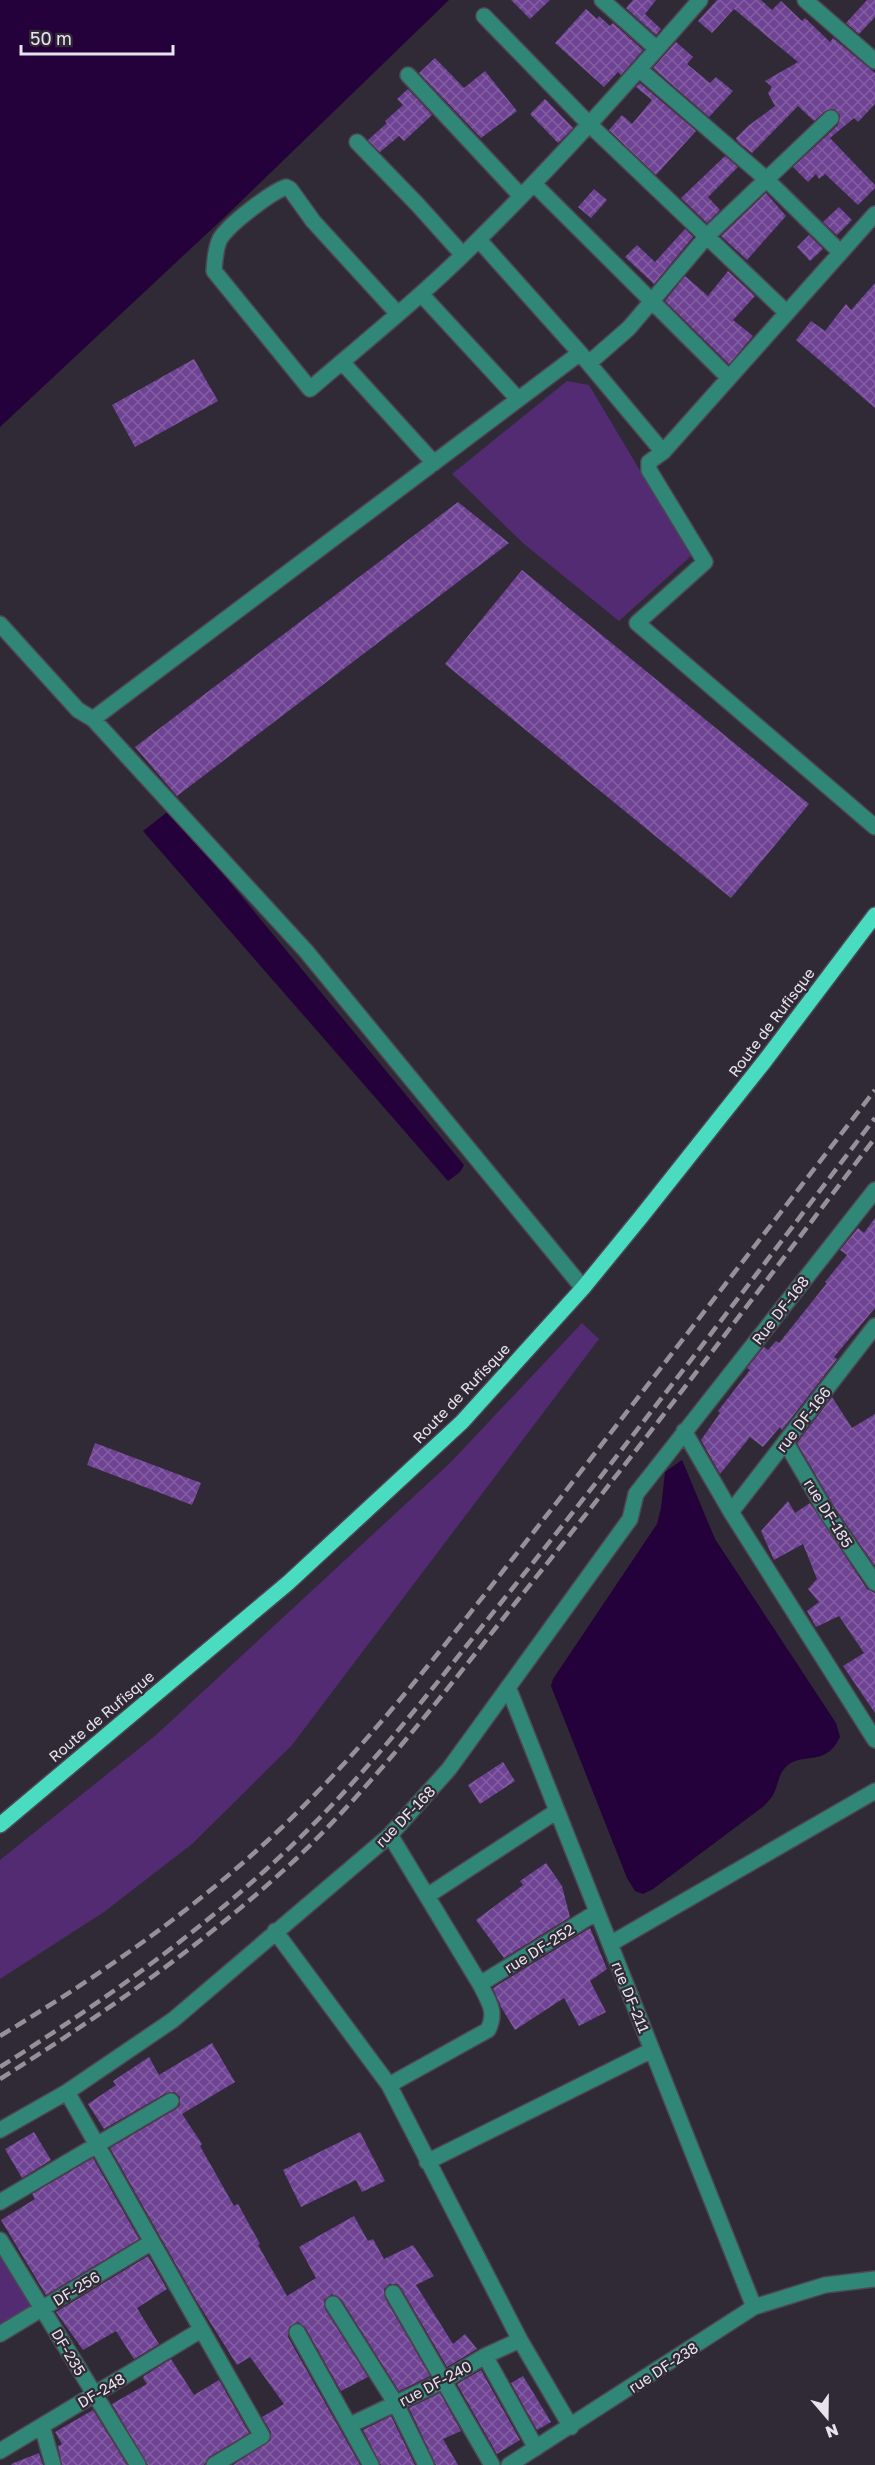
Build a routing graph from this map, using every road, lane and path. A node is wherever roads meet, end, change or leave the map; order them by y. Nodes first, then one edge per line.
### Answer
1 (602, 0) edge
2 (700, 0) edge
3 (805, 0) edge
4 (484, 15) dead end
5 (657, 49) junction
6 (875, 61) edge
7 (639, 69) junction
8 (408, 75) dead end
9 (831, 118) dead end
10 (590, 124) junction
11 (357, 142) dead end
12 (765, 178) junction
13 (534, 183) junction
14 (521, 196) junction
15 (875, 214) edge
16 (707, 236) junction
17 (478, 240) junction
18 (840, 252) junction
19 (462, 254) junction
20 (421, 294) junction
21 (651, 299) junction
22 (786, 312) junction
23 (398, 314) junction
24 (584, 358) junction
25 (342, 362) junction
26 (729, 378) junction
27 (518, 399) junction
28 (663, 452) junction
29 (434, 463) junction
30 (0, 624) edge
31 (93, 719) junction
32 (875, 827) edge
33 (875, 915) edge
34 (875, 1190) edge
35 (583, 1288) junction
36 (875, 1326) edge
37 (684, 1431) junction
38 (786, 1443) junction
39 (731, 1512) junction
40 (875, 1583) edge
41 (508, 1687) junction
42 (875, 1740) edge
43 (875, 1791) edge
44 (557, 1811) junction
45 (0, 1825) edge
46 (390, 1835) junction
47 (427, 1896) junction
48 (597, 1912) junction
49 (276, 1931) junction
50 (610, 1944) junction
51 (480, 1984) junction
52 (652, 2050) junction
53 (389, 2085) junction
54 (67, 2092) junction
55 (171, 2101) dead end
56 (0, 2130) edge
57 (97, 2145) junction
58 (427, 2162) junction
59 (0, 2202) edge
60 (0, 2240) edge
61 (152, 2242) junction
62 (875, 2279) edge
63 (393, 2293) dead end
64 (333, 2304) dead end
65 (754, 2307) junction
66 (43, 2309) junction
67 (201, 2330) junction
68 (297, 2332) dead end
69 (0, 2334) edge
70 (520, 2340) junction
71 (484, 2356) junction
72 (444, 2381) junction
73 (95, 2394) junction
74 (396, 2404) junction
75 (42, 2426) junction
76 (350, 2426) junction
77 (571, 2427) junction
78 (536, 2448) junction
79 (0, 2451) edge
80 (235, 2459) edge
81 (53, 2465) edge
82 (138, 2465) edge
83 (214, 2465) edge
84 (371, 2465) edge
85 (426, 2465) edge
86 (492, 2465) edge
87 (509, 2465) edge

1 - 5 street
2 - 5 street
3 - 6 street
4 - 10 street
5 - 7 street
7 - 10 street
7 - 12 street
8 - 14 street
9 - 12 street
10 - 13 street
10 - 16 street
11 - 19 street
12 - 16 street
12 - 18 street
13 - 14 street
13 - 21 street
14 - 17 street
15 - 18 street
16 - 21 street
16 - 22 street
17 - 19 street
17 - 24 street
18 - 22 street
19 - 20 street
20 - 23 street
20 - 27 street
21 - 24 street
21 - 26 street
22 - 26 street
23 - 25 street
23 - 25 street
24 - 27 street
24 - 28 street
25 - 29 street
26 - 28 street
27 - 29 street
28 - 32 street
29 - 31 street
30 - 31 street
31 - 35 street
33 - 35 main road, Route de Rufisque
34 - 37 street, Rue DF-168
35 - 45 main road, Route de Rufisque
36 - 38 street, rue DF-166
37 - 39 street
37 - 41 street, rue DF-168
38 - 39 street, rue DF-166
38 - 40 street, rue DF-185
39 - 42 street
41 - 44 street, rue DF-211
41 - 46 street, rue DF-168
43 - 50 street
44 - 47 street
44 - 48 street, rue DF-211
46 - 47 street
46 - 49 street, rue DF-168
47 - 51 street
48 - 50 street, rue DF-211
48 - 51 street, rue DF-252
49 - 53 street
49 - 54 street, rue DF-168
50 - 52 street, rue DF-211
51 - 53 street
52 - 58 street
52 - 65 street, rue DF-211
53 - 58 street
54 - 56 street, rue DF-168
54 - 57 street
55 - 57 street
57 - 59 street
57 - 61 street
58 - 70 street
60 - 66 street, DF-235 / DF-235
61 - 66 street, DF-256
61 - 67 street
62 - 65 street, rue DF-238
63 - 72 street
64 - 74 street
65 - 77 street, rue DF-238
66 - 69 street, DF-256
66 - 73 street, DF-235 / DF-235
67 - 73 street, DF-248 / DF-248
67 - 80 street
68 - 76 street
70 - 71 street, rue DF-240
70 - 77 street
71 - 72 street, rue DF-240
71 - 78 street
72 - 74 street, rue DF-240
72 - 86 street
73 - 75 street, DF-248 / DF-248
73 - 82 street, DF-235 / DF-235
74 - 76 street, rue DF-240
74 - 85 street
75 - 79 street, DF-248 / DF-248
75 - 81 street
76 - 84 street
77 - 78 street, rue DF-238
78 - 87 street, rue DF-238
80 - 83 street

